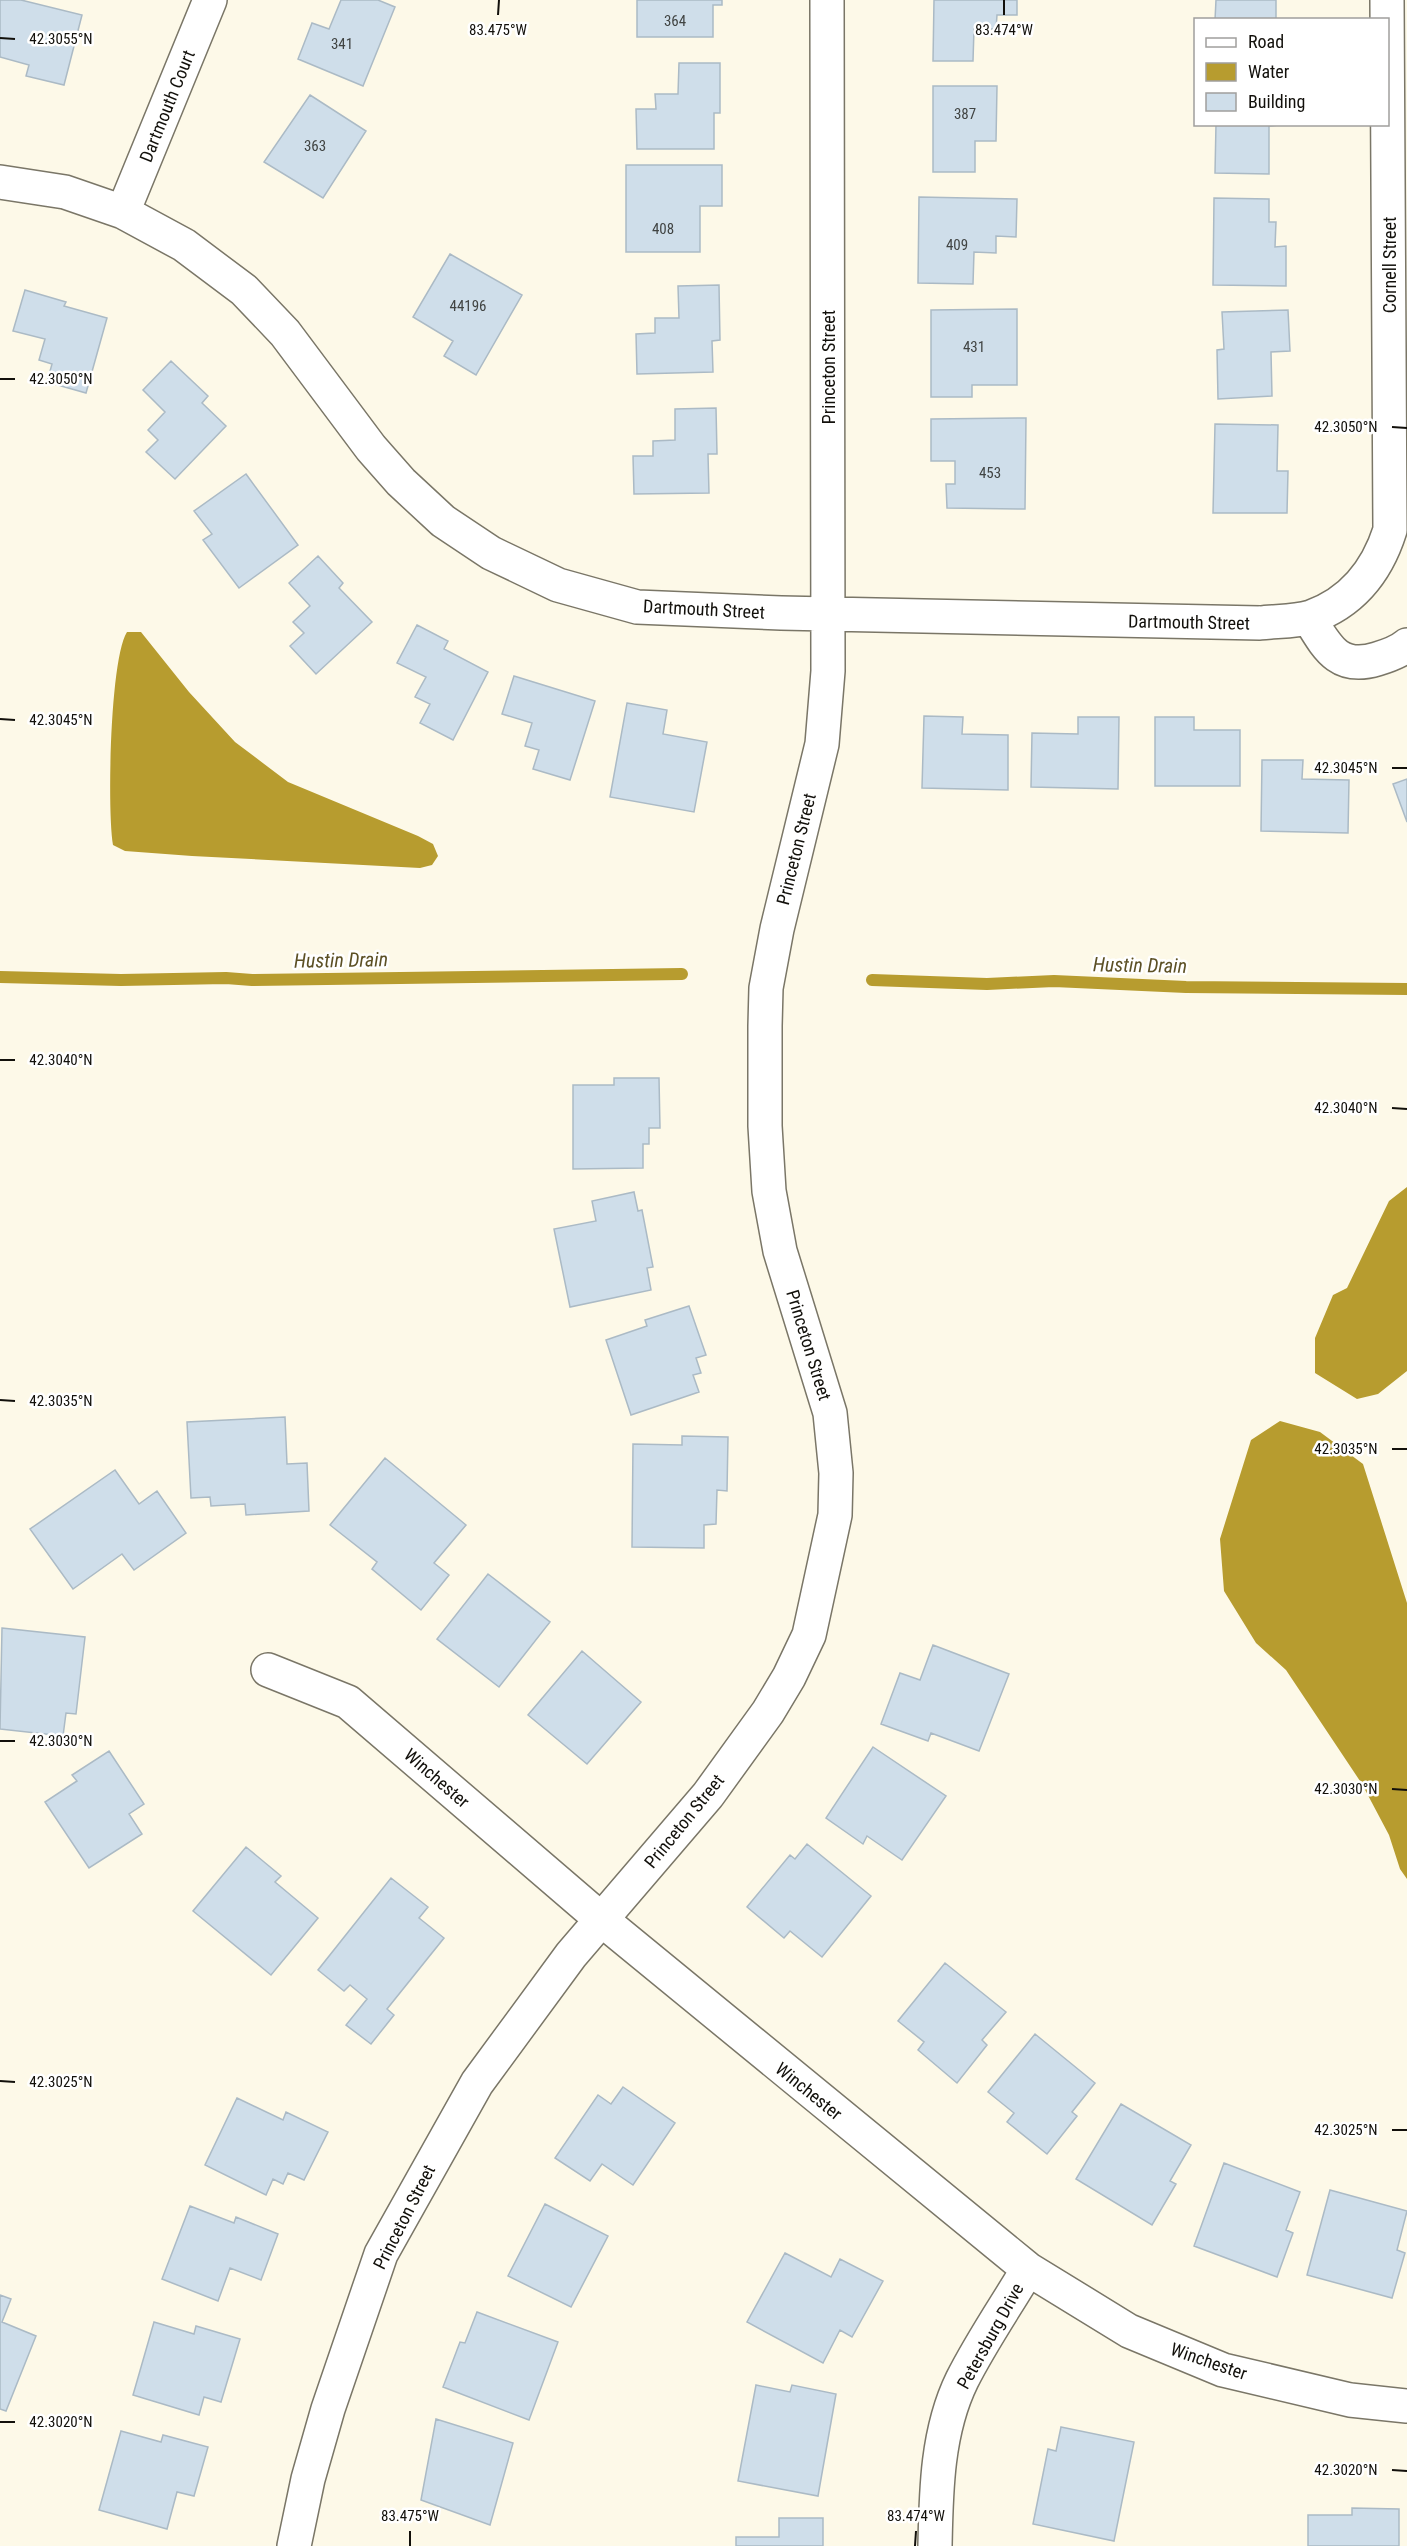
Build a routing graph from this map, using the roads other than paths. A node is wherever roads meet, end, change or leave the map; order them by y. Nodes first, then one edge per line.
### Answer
1 (210, 0) edge
2 (827, 0) edge
3 (1388, 0) edge
4 (1388, 18) edge
5 (1389, 54) edge
6 (0, 182) edge
7 (123, 212) junction
8 (1398, 538) edge
9 (1352, 593) joint
10 (829, 612) junction
11 (1309, 618) junction
12 (1407, 645) edge
13 (268, 1670) dead end
14 (602, 1920) junction
15 (1028, 2269) junction
16 (1407, 2406) edge
17 (294, 2546) edge
18 (935, 2546) edge

1 - 7 street, Dartmouth Court
2 - 10 street, Princeton Street
3 - 4 street, Cornell Street
5 - 8 street, Cornell Street
6 - 7 street, Dartmouth Street
7 - 10 street, Dartmouth Street
8 - 9 street, Cornell Street
9 - 11 street, Dartmouth Street
10 - 11 street, Dartmouth Street
10 - 14 street, Princeton Street
11 - 12 street
13 - 14 street, Winchester
14 - 15 street, Winchester
14 - 17 street, Princeton Street
15 - 16 street, Winchester
15 - 18 street, Petersburg Drive

